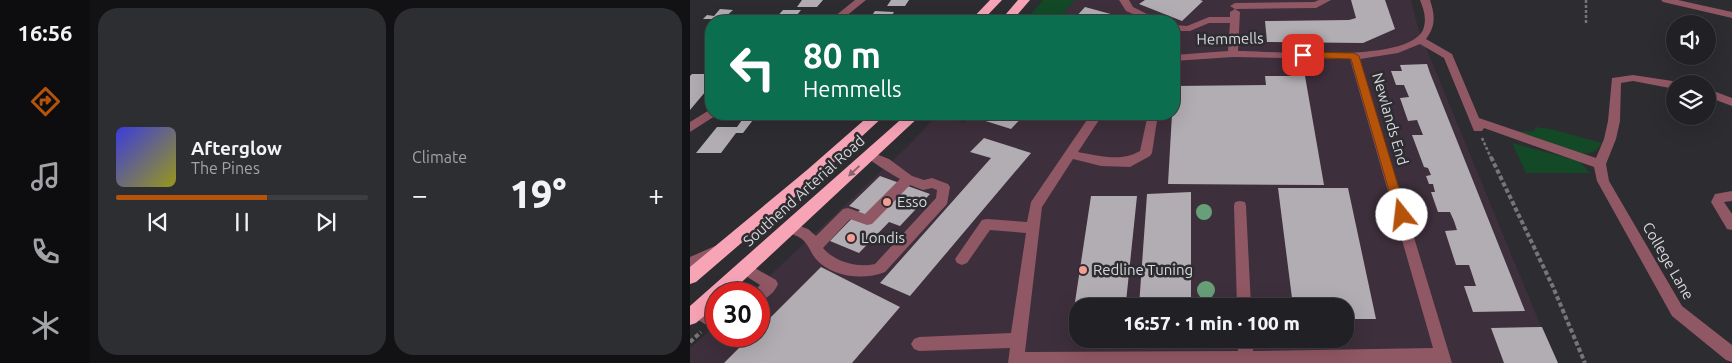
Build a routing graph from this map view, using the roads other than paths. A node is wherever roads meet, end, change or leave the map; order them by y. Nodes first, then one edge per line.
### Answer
1 (861, 0) edge
2 (996, 0) edge
3 (1024, 0) edge
4 (1124, 0) edge
5 (1326, 0) edge
6 (1425, 0) edge
7 (1666, 0) edge
8 (1235, 3) edge
9 (842, 15) edge
10 (982, 15) edge
11 (1011, 15) edge
12 (1142, 15) edge
13 (1732, 15) edge
14 (1234, 20) junction
15 (1180, 29) edge
16 (1420, 40) junction
17 (1233, 54) junction
18 (1354, 56) junction
19 (1180, 58) edge
20 (1666, 84) edge
21 (1716, 97) edge
22 (1732, 102) edge
23 (705, 117) edge
24 (872, 120) edge
25 (909, 120) edge
26 (1093, 120) edge
27 (1151, 120) edge
28 (690, 128) edge
29 (1069, 154) junction
30 (870, 156) junction
31 (1600, 164) junction
32 (908, 179) junction
33 (1732, 196) edge
34 (1240, 206) dead end
35 (1732, 225) edge
36 (792, 228) junction
37 (1032, 228) junction
38 (728, 245) junction
39 (816, 246) junction
40 (962, 259) dead end
41 (690, 263) edge
42 (746, 269) junction
43 (690, 277) edge
44 (731, 282) edge
45 (768, 282) edge
46 (1244, 298) edge
47 (705, 304) edge
48 (693, 314) edge
49 (705, 319) edge
50 (1018, 340) junction
51 (919, 344) dead end
52 (1245, 348) edge
53 (1732, 355) edge
54 (1246, 358) junction
55 (1444, 359) edge
56 (1319, 360) edge
57 (1016, 362) edge
58 (1180, 362) edge

1 - 9 street
2 - 10 highway
3 - 11 highway
4 - 12 street
5 - 8 street
6 - 16 street
7 - 13 street
8 - 14 street
14 - 15 street
14 - 17 street
16 - 18 street, Hemmells
16 - 31 street
17 - 18 street, Hemmells
17 - 19 street, Hemmells
18 - 55 street, Newlands End
20 - 31 street
21 - 22 street
23 - 28 street
24 - 38 highway, Southend Arterial Road
25 - 30 highway, Southend Arterial Road
26 - 29 street
27 - 29 street
29 - 37 street
30 - 32 street
30 -> 36 highway, Southend Arterial Road
31 - 53 street, College Lane
32 - 39 street
32 - 39 street
33 - 35 street
34 - 46 street
36 - 39 street
36 - 42 highway, Southend Arterial Road
37 - 40 street
37 - 50 street
38 - 41 street
38 - 43 highway, Southend Arterial Road
42 - 44 highway, Southend Arterial Road
42 - 45 street
47 - 48 highway, Southend Arterial Road
48 - 49 street
50 - 51 street
50 - 57 street
52 - 54 street
54 - 56 street
54 - 58 street
55 - 56 street
57 - 58 street

